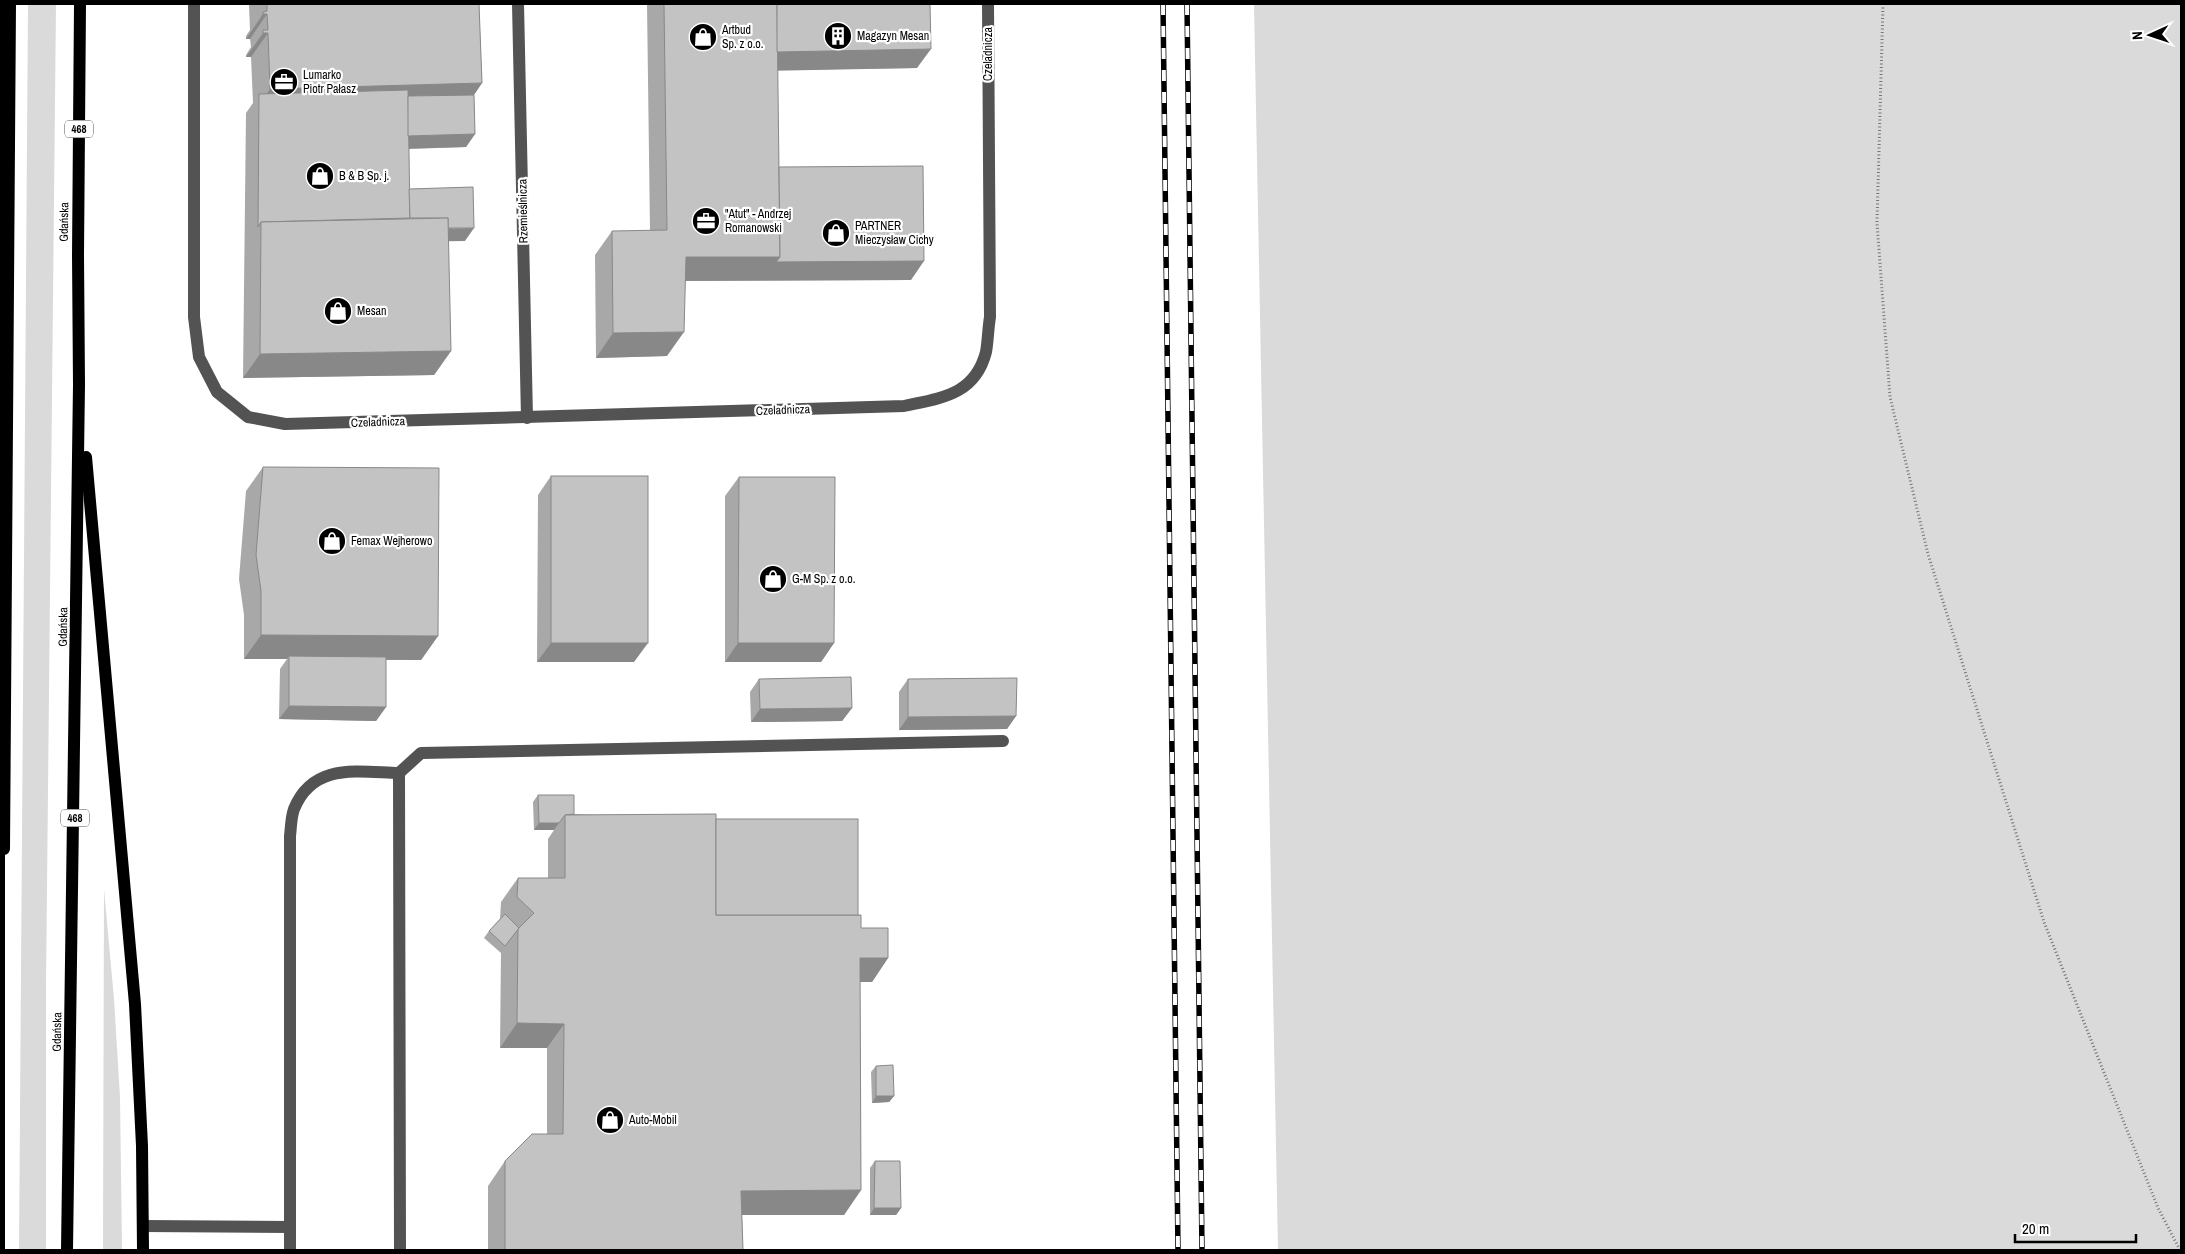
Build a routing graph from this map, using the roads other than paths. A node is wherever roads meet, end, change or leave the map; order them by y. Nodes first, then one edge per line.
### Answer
1 (10, 4) edge
2 (80, 4) edge
3 (194, 4) edge
4 (518, 4) edge
5 (988, 4) edge
6 (79, 385) junction
7 (527, 418) junction
8 (1003, 741) dead end
9 (399, 773) junction
10 (4, 849) edge
11 (143, 1226) junction
12 (290, 1227) junction
13 (67, 1250) edge
14 (143, 1250) edge
15 (290, 1250) edge
16 (400, 1250) edge

1 - 10 main road
2 - 6 main road, Gdańska / 468
3 - 7 street, Czeladnicza
4 - 7 street, Rzemieślnicza
5 - 7 street, Czeladnicza
6 - 11 main road
6 - 13 main road, Gdańska / 468
8 - 9 street
9 - 12 street
9 - 16 street
11 - 12 street
11 - 14 main road
12 - 15 street

